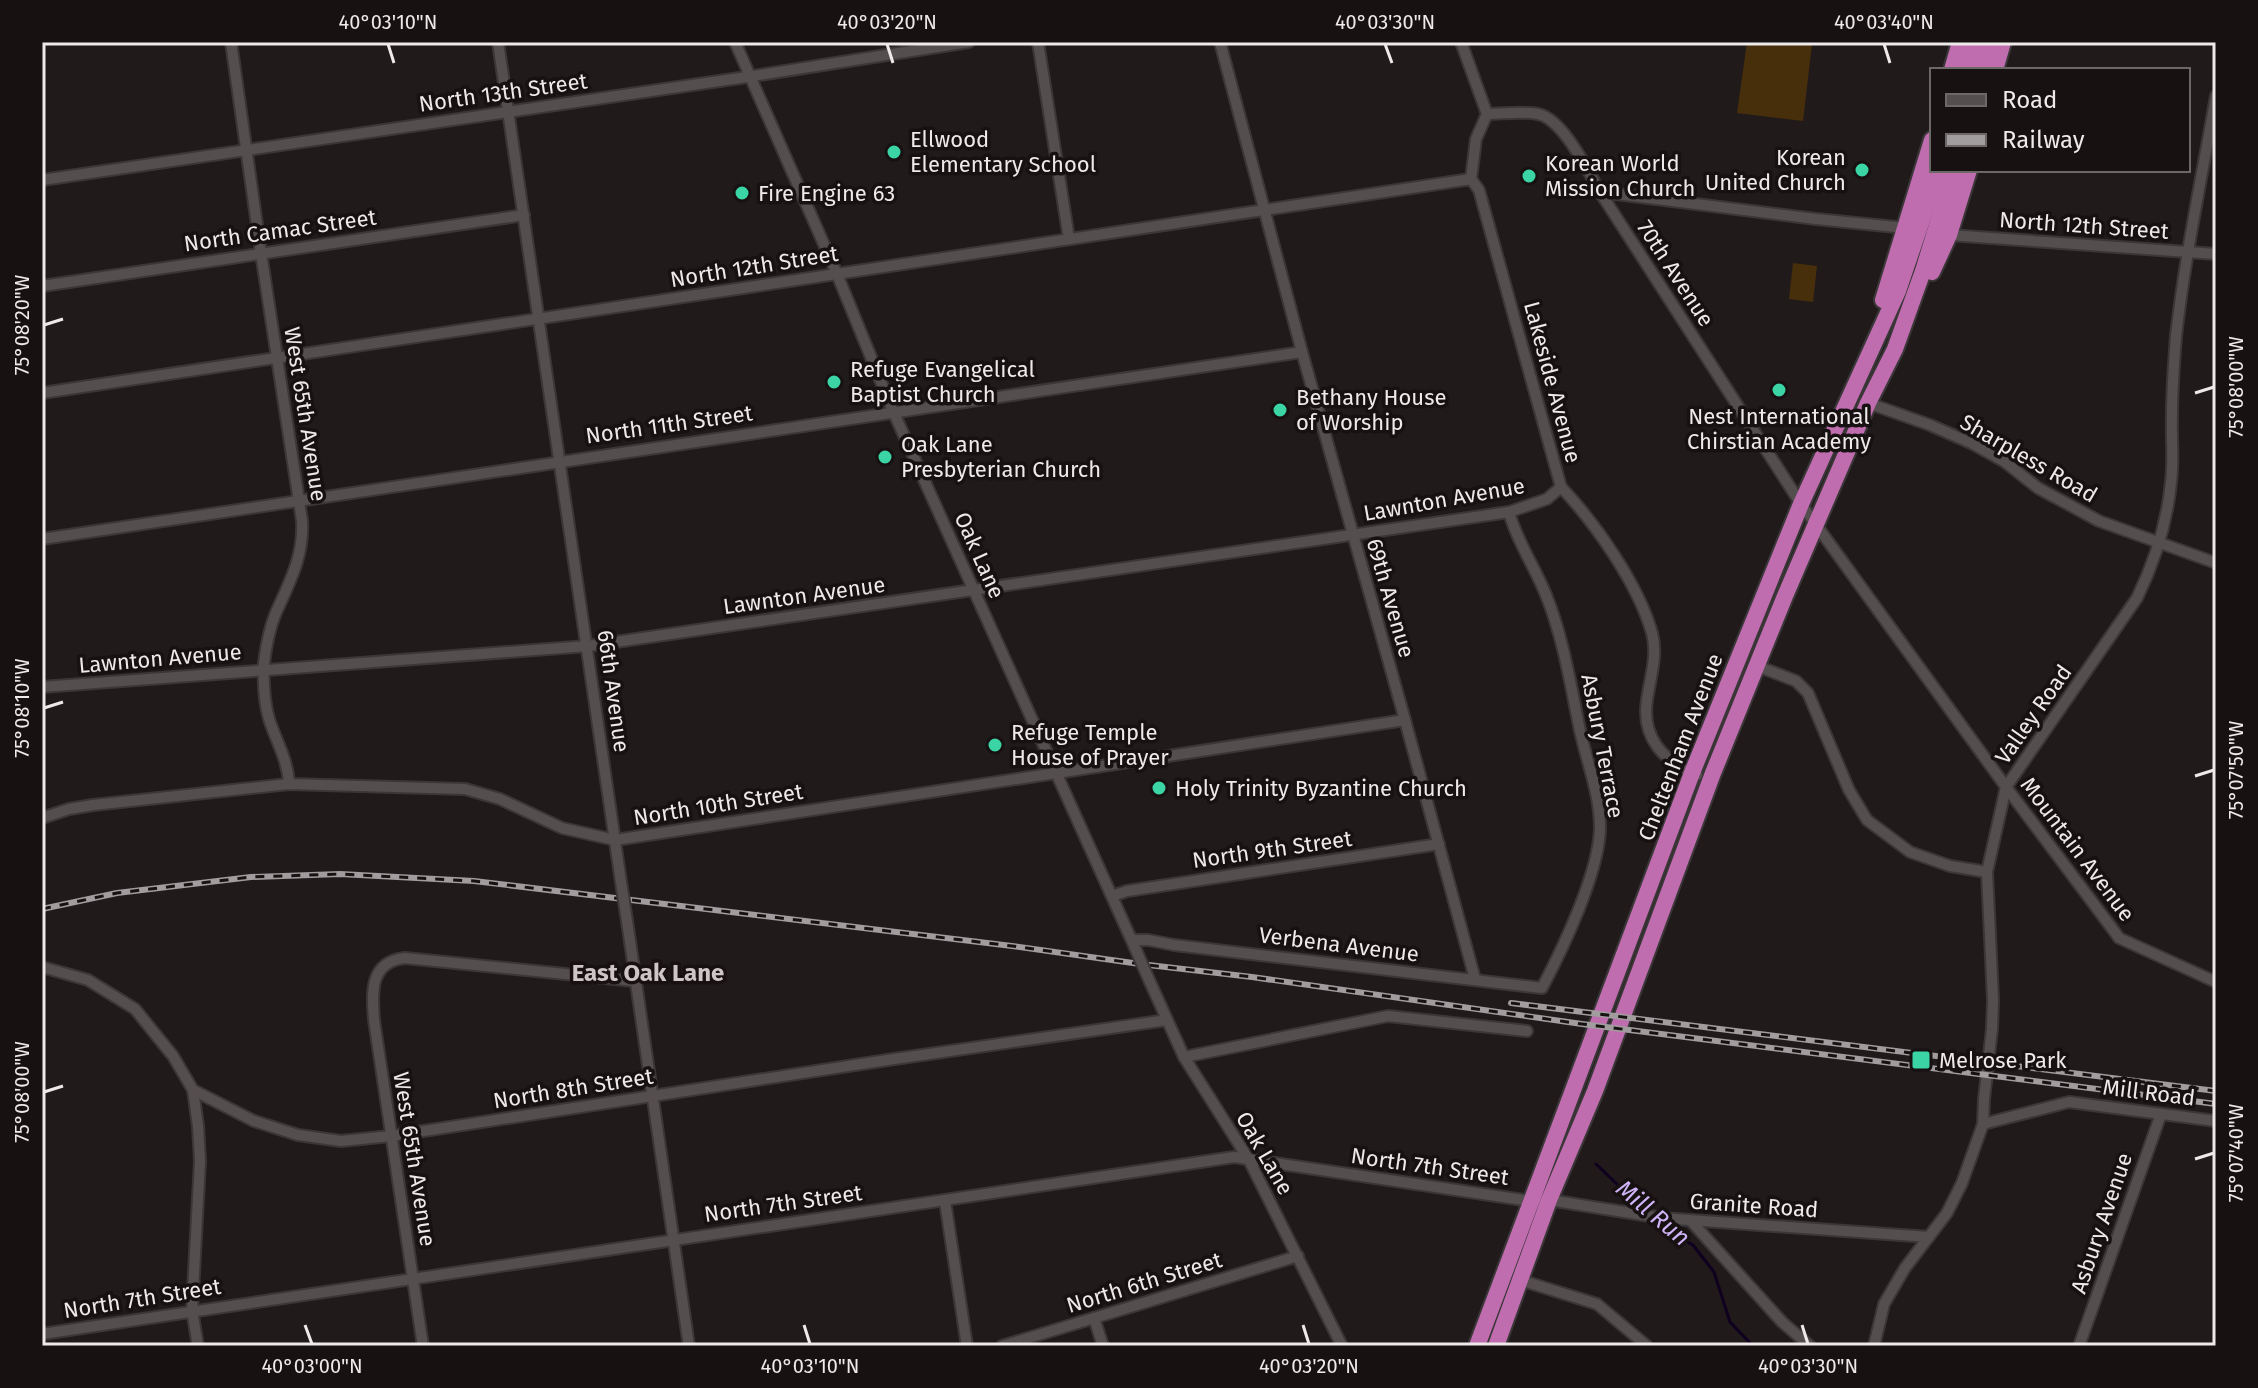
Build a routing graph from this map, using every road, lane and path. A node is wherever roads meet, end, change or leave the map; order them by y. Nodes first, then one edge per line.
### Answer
1 (231, 42) edge
2 (498, 42) edge
3 (735, 42) edge
4 (969, 42) edge
5 (1038, 42) edge
6 (1220, 42) edge
7 (1461, 42) edge
8 (1960, 42) edge
9 (1973, 42) edge
10 (1988, 42) edge
11 (2003, 42) edge
12 (1953, 68) edge
13 (1966, 68) edge
14 (1981, 68) edge
15 (1996, 68) edge
16 (750, 76) junction
17 (2216, 96) edge
18 (507, 112) junction
19 (1487, 114) junction
20 (1930, 147) edge
21 (246, 150) junction
22 (1938, 172) edge
23 (1953, 172) edge
24 (1968, 172) edge
25 (1471, 179) junction
26 (42, 180) edge
27 (1600, 192) junction
28 (1266, 210) junction
29 (524, 215) junction
30 (1906, 228) junction
31 (1949, 235) junction
32 (1069, 239) junction
33 (2188, 252) junction
34 (261, 253) junction
35 (2216, 254) edge
36 (837, 274) junction
37 (42, 286) edge
38 (537, 320) junction
39 (1895, 349) junction
40 (1302, 352) junction
41 (277, 358) junction
42 (1863, 365) junction
43 (42, 393) edge
44 (1868, 403) junction
45 (893, 411) junction
46 (560, 461) junction
47 (1561, 487) junction
48 (299, 499) junction
49 (1801, 504) junction
50 (1509, 512) junction
51 (1815, 524) junction
52 (1353, 535) junction
53 (42, 539) edge
54 (2159, 541) junction
55 (2216, 563) edge
56 (975, 590) junction
57 (588, 646) junction
58 (1757, 666) junction
59 (264, 669) junction
60 (42, 687) edge
61 (1405, 720) junction
62 (1057, 772) junction
63 (1692, 773) junction
64 (1710, 781) junction
65 (289, 784) junction
66 (2006, 787) junction
67 (42, 818) edge
68 (615, 840) junction
69 (1439, 844) junction
70 (1987, 872) junction
71 (1112, 896) junction
72 (1134, 945) junction
73 (42, 967) edge
74 (1475, 979) junction
75 (635, 981) junction
76 (2216, 982) edge
77 (1542, 988) joint
78 (1167, 1020) junction
79 (1527, 1031) dead end
80 (1184, 1057) junction
81 (193, 1090) junction
82 (652, 1096) junction
83 (2161, 1114) junction
84 (2216, 1121) edge
85 (1983, 1124) junction
86 (391, 1136) junction
87 (1249, 1160) junction
88 (1549, 1200) junction
89 (945, 1201) junction
90 (1530, 1201) junction
91 (1691, 1221) junction
92 (1929, 1237) junction
93 (673, 1239) junction
94 (1298, 1256) junction
95 (413, 1278) junction
96 (1520, 1280) junction
97 (192, 1310) junction
98 (1094, 1318) junction
99 (42, 1334) edge
100 (1644, 1345) edge
101 (198, 1346) edge
102 (423, 1346) edge
103 (689, 1346) edge
104 (967, 1346) edge
105 (1002, 1346) edge
106 (1103, 1346) edge
107 (1342, 1346) edge
108 (1477, 1346) edge
109 (1496, 1346) edge
110 (1810, 1346) edge
111 (1874, 1346) edge
112 (2079, 1346) edge

1 - 21 street, West 65th Avenue
2 - 18 street, 66th Avenue
3 - 16 street, Oak Lane
4 - 16 street, North 13th Street
5 - 32 street
6 - 28 street, 69th Avenue
7 - 19 street
8 - 12 highway
9 - 13 highway
10 - 14 highway
11 - 15 highway
16 - 18 street, North 13th Street
16 - 36 street, Oak Lane
17 - 33 street, Valley Road
18 - 21 street, North 13th Street
18 - 29 street, 66th Avenue
19 - 25 street, Lakeside Avenue
19 - 27 street, 70th Avenue
20 - 30 highway
21 - 26 street, North 13th Street
21 - 34 street, West 65th Avenue
22 - 42 highway, Cheltenham Avenue
23 - 39 highway, Cheltenham Avenue
24 - 31 highway
25 - 28 street, North 12th Street
25 - 47 street, Lakeside Avenue
27 - 30 street
27 - 49 street, 70th Avenue
28 - 32 street, North 12th Street
28 - 40 street, 69th Avenue
29 - 34 street, North Camac Street
29 - 38 street, 66th Avenue
30 - 42 highway
31 - 33 street, North 12th Street
31 - 39 highway
32 - 36 street, North 12th Street
33 - 35 street, North 12th Street
33 - 54 street, Valley Road
34 - 37 street, North Camac Street
34 - 41 street, West 65th Avenue
36 - 38 street, North 12th Street
36 - 45 street, Oak Lane
38 - 41 street, North 12th Street
38 - 46 street, 66th Avenue
39 - 44 highway, Cheltenham Avenue
40 - 45 street, North 11th Street
40 - 52 street, 69th Avenue
41 - 43 street, North 12th Street
41 - 48 street, West 65th Avenue
42 - 49 highway, Cheltenham Avenue
44 - 51 highway, Cheltenham Avenue
44 - 54 street, Sharpless Road
45 - 46 street, North 11th Street
45 - 56 street, Oak Lane
46 - 48 street, North 11th Street
46 - 57 street, 66th Avenue
47 - 50 street, Lawnton Avenue
47 - 63 street, Lakeside Avenue
48 - 53 street, North 11th Street
48 - 59 street, West 65th Avenue
49 - 51 street, Mountain Avenue
49 - 63 highway, Cheltenham Avenue
50 - 52 street, Lawnton Avenue
50 - 77 street, Asbury Terrace
51 - 58 highway, Cheltenham Avenue
51 - 66 street, Mountain Avenue
52 - 56 street, Lawnton Avenue
52 - 61 street, 69th Avenue
54 - 55 street, Sharpless Road
54 - 66 street, Valley Road
56 - 57 street, Lawnton Avenue
56 - 62 street, Oak Lane
57 - 59 street, Lawnton Avenue
57 - 68 street, 66th Avenue
58 - 64 highway, Cheltenham Avenue
58 - 70 street
59 - 60 street, Lawnton Avenue
59 - 65 street, West 65th Avenue
61 - 62 street, North 10th Street
61 - 69 street, 69th Avenue
62 - 68 street, North 10th Street
62 - 71 street, Oak Lane
63 - 64 street, Lakeside Avenue
63 - 90 highway, Cheltenham Avenue
64 - 88 highway, Cheltenham Avenue
65 - 67 street, North 10th Street
65 - 68 street, North 10th Street
66 - 70 street, Valley Road
66 - 76 street, Mountain Avenue
68 - 75 street, 66th Avenue, bridge
69 - 71 street, North 9th Street
69 - 74 street, 69th Avenue
70 - 85 street, Valley Road
71 - 72 street, Oak Lane
72 - 74 street, Verbena Avenue
72 - 78 street, Oak Lane, bridge
73 - 81 street
74 - 77 street, Verbena Avenue
75 - 82 street, 66th Avenue
75 - 86 street, West 65th Avenue
78 - 80 street, Oak Lane
78 - 82 street, North 8th Street
79 - 80 street
80 - 87 street, Oak Lane
81 - 86 street, North 8th Street
81 - 97 street
82 - 86 street, North 8th Street
82 - 93 street, 66th Avenue
83 - 84 street, Mill Road
83 - 85 street, Mill Road
83 - 112 street, Asbury Avenue
85 - 92 street, Valley Road
86 - 95 street, West 65th Avenue
87 - 89 street, North 7th Street
87 - 90 street, North 7th Street
87 - 94 street, Oak Lane
88 - 90 street, Granite Road
88 - 91 street, Granite Road
88 - 96 highway, Cheltenham Avenue
89 - 93 street, North 7th Street
89 - 104 street
90 - 108 highway, Cheltenham Avenue
91 - 92 street, Granite Road
91 - 110 street
92 - 111 street, Valley Road
93 - 95 street, North 7th Street
93 - 103 street, 66th Avenue
94 - 98 street, North 6th Street
94 - 107 street, Oak Lane
95 - 97 street, North 7th Street
95 - 102 street, West 65th Avenue
96 - 100 street
96 - 109 highway, Cheltenham Avenue
97 - 99 street, North 7th Street
97 - 101 street
98 - 105 street, North 6th Street
98 - 106 street

